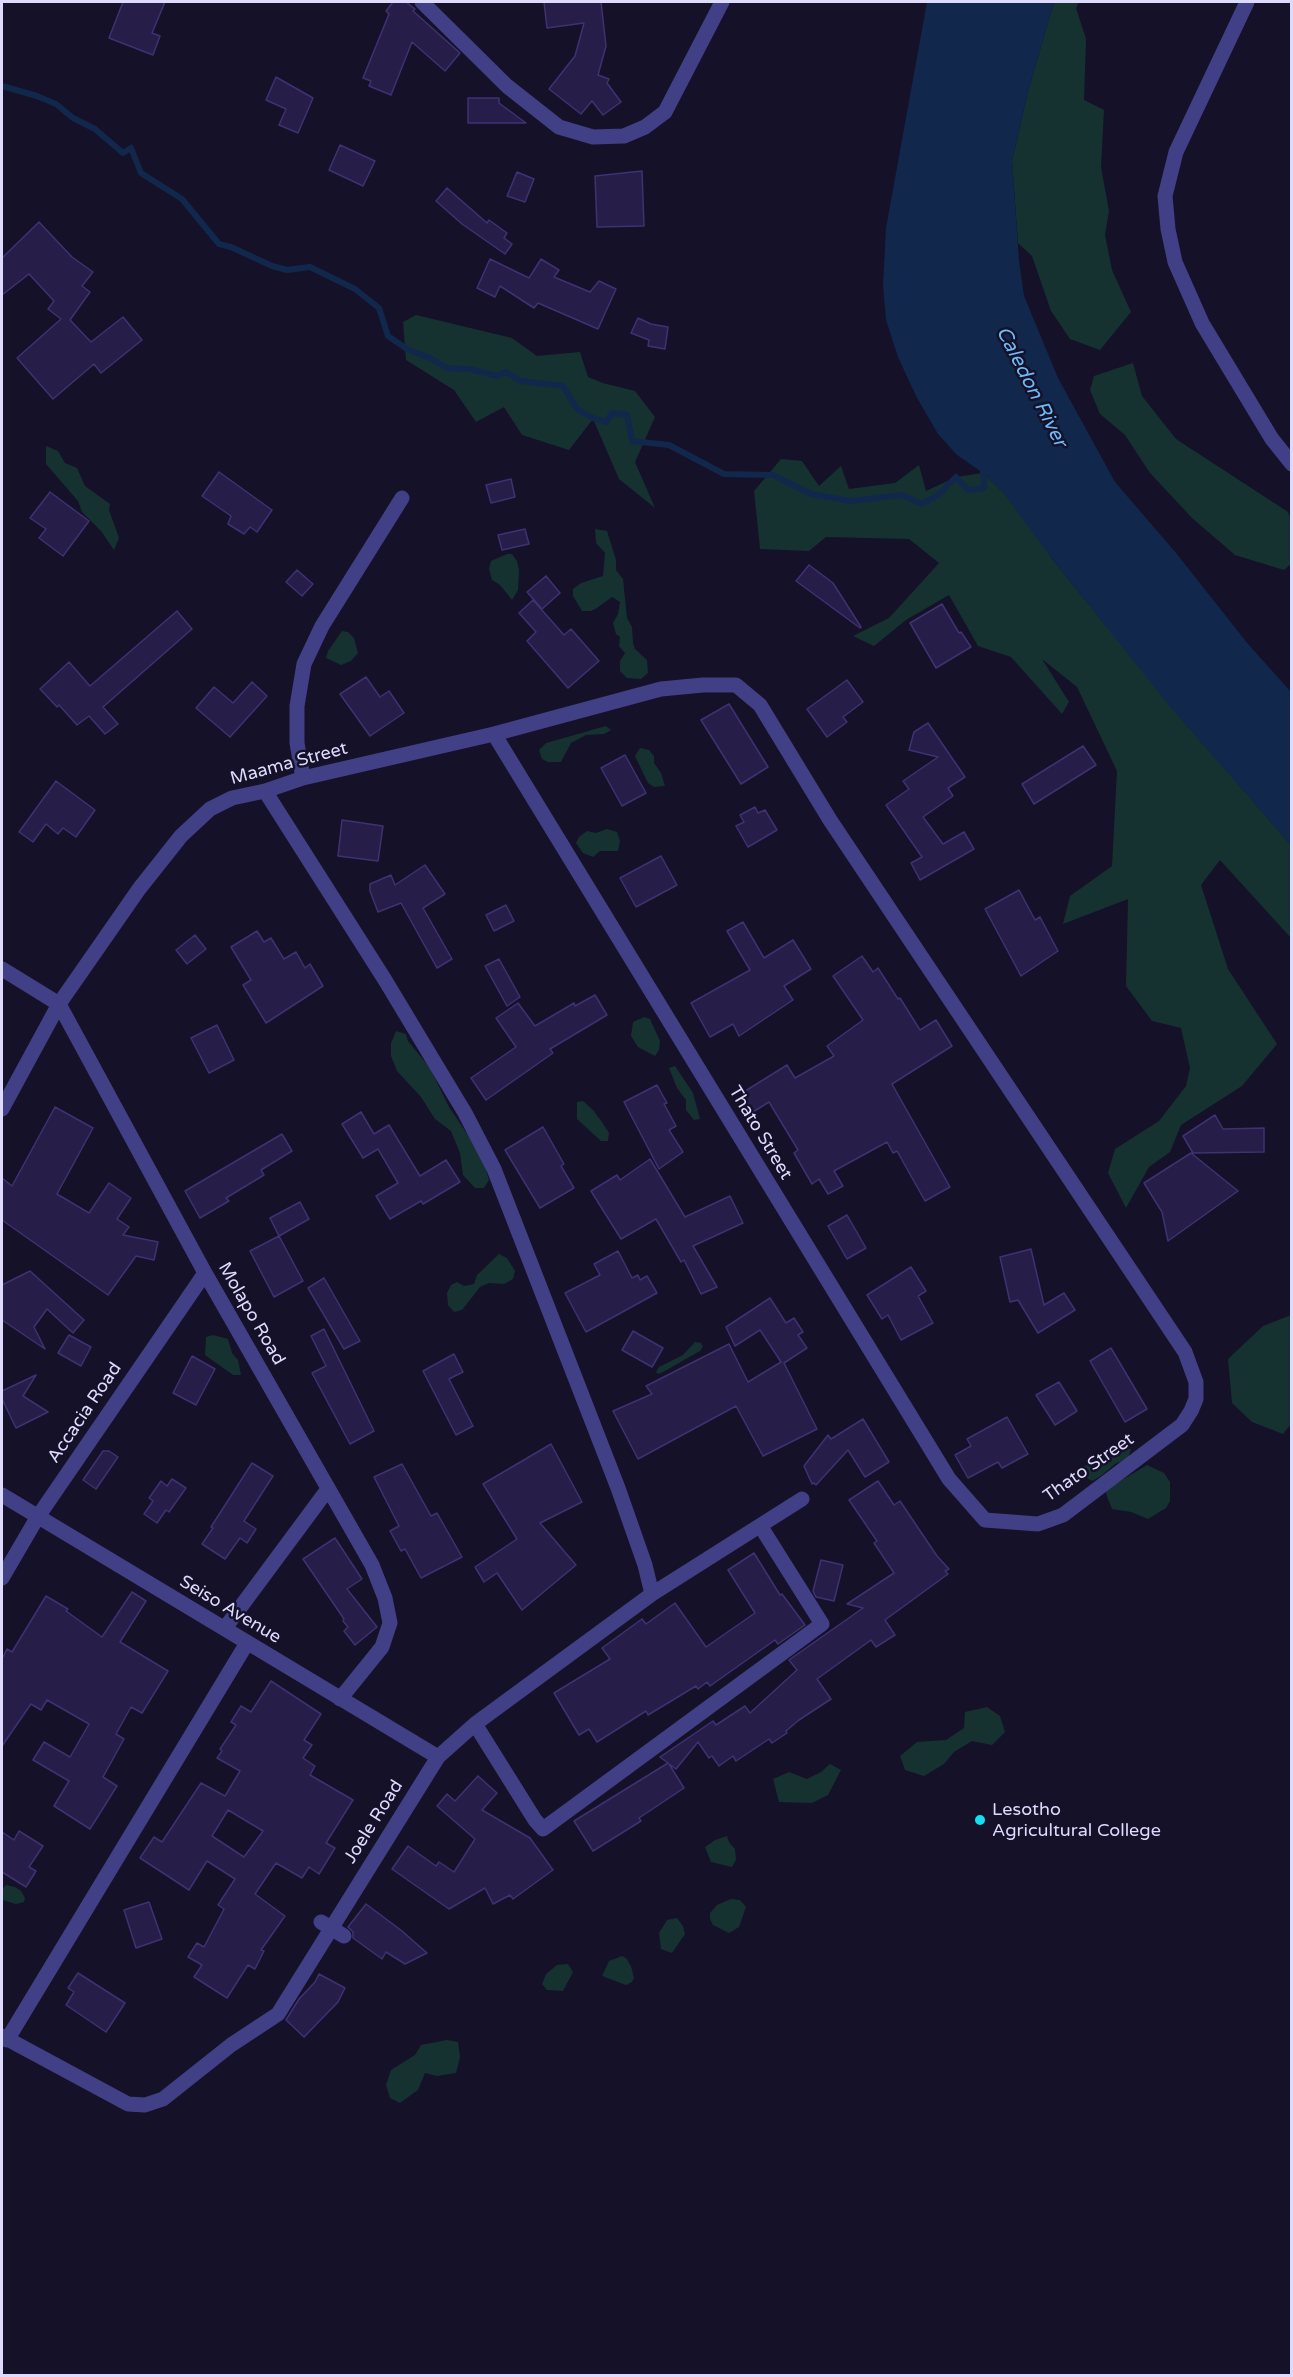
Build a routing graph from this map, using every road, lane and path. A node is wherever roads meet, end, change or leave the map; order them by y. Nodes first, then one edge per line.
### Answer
1 (422, 2) edge
2 (722, 2) edge
3 (1247, 2) edge
4 (1292, 464) edge
5 (402, 498) dead end
6 (736, 685) joint
7 (494, 734) junction
8 (303, 778) junction
9 (264, 791) junction
10 (2, 969) edge
11 (59, 1004) junction
12 (2, 1109) edge
13 (205, 1273) junction
14 (328, 1489) junction
15 (2, 1495) edge
16 (802, 1498) dead end
17 (37, 1518) junction
18 (761, 1527) junction
19 (2, 1578) edge
20 (652, 1594) junction
21 (225, 1628) junction
22 (247, 1643) junction
23 (340, 1700) junction
24 (475, 1724) junction
25 (438, 1757) junction
26 (4, 2038) edge

1 - 2 street
3 - 4 street
5 - 8 street
6 - 7 street, Maama Street
6 - 7 street, Thato Street
7 - 8 street, Maama Street
8 - 9 street, Maama Street
9 - 11 street, Maama Street
9 - 20 street
10 - 11 street, Molapo Road
11 - 12 street, Maama Street
11 - 13 street, Molapo Road
13 - 14 street, Molapo Road
13 - 17 street, Accacia Road
14 - 21 street
14 - 23 street, Molapo Road
15 - 17 street, Seiso Avenue
16 - 18 street, Joele Road
17 - 19 street, Accacia Road
17 - 21 street, Seiso Avenue
18 - 20 street, Joele Road
18 - 24 street
20 - 24 street, Joele Road
21 - 22 street, Seiso Avenue
22 - 23 street, Seiso Avenue
22 - 26 street
23 - 25 street, Seiso Avenue
24 - 25 street, Joele Road
25 - 26 street, Joele Road

